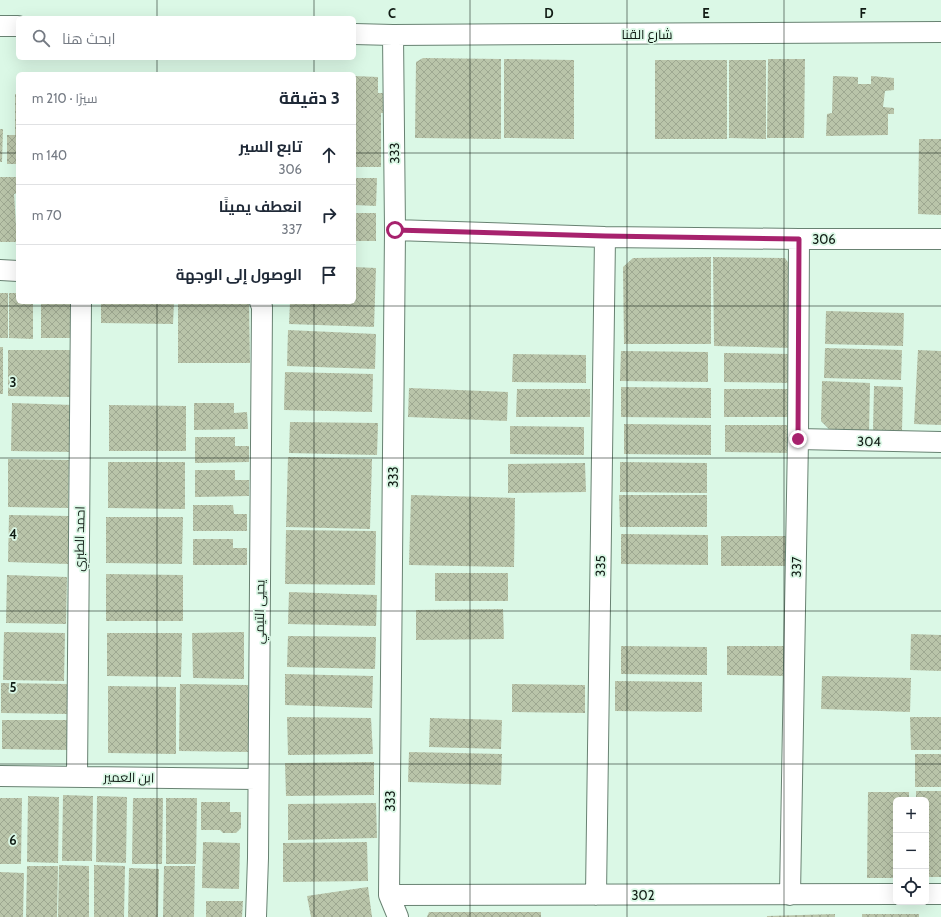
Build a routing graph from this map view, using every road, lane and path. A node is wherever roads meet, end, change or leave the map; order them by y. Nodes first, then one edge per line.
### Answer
1 (0, 26) edge
2 (16, 26) edge
3 (941, 32) edge
4 (356, 34) edge
5 (393, 35) junction
6 (395, 230) junction
7 (605, 236) junction
8 (799, 239) junction
9 (941, 239) edge
10 (0, 270) edge
11 (16, 271) edge
12 (82, 304) edge
13 (261, 304) edge
14 (798, 439) junction
15 (941, 442) edge
16 (0, 776) edge
17 (77, 777) junction
18 (258, 779) junction
19 (893, 894) edge
20 (929, 894) edge
21 (941, 894) edge
22 (596, 895) junction
23 (790, 895) junction
24 (389, 896) junction
25 (256, 917) edge
26 (398, 917) edge

1 - 2 street
3 - 5 street, شارع القنا
4 - 5 street, شارع القنا
5 - 6 street, 333
6 - 7 street, 306
6 - 24 street, 333
7 - 8 street, 306
7 - 22 street, 335
8 - 9 street, 306
8 - 14 street, 337
10 - 11 street
12 - 17 street, احمد الطبري
13 - 18 street, يحيى التيمي
14 - 15 street, 304
14 - 23 street, 337
16 - 17 street, ابن العمير
17 - 18 street, ابن العمير
18 - 25 street, يحيى التيمي
19 - 23 street, 302
20 - 21 street
22 - 23 street, 302
22 - 24 street, 302
24 - 26 street, 333

